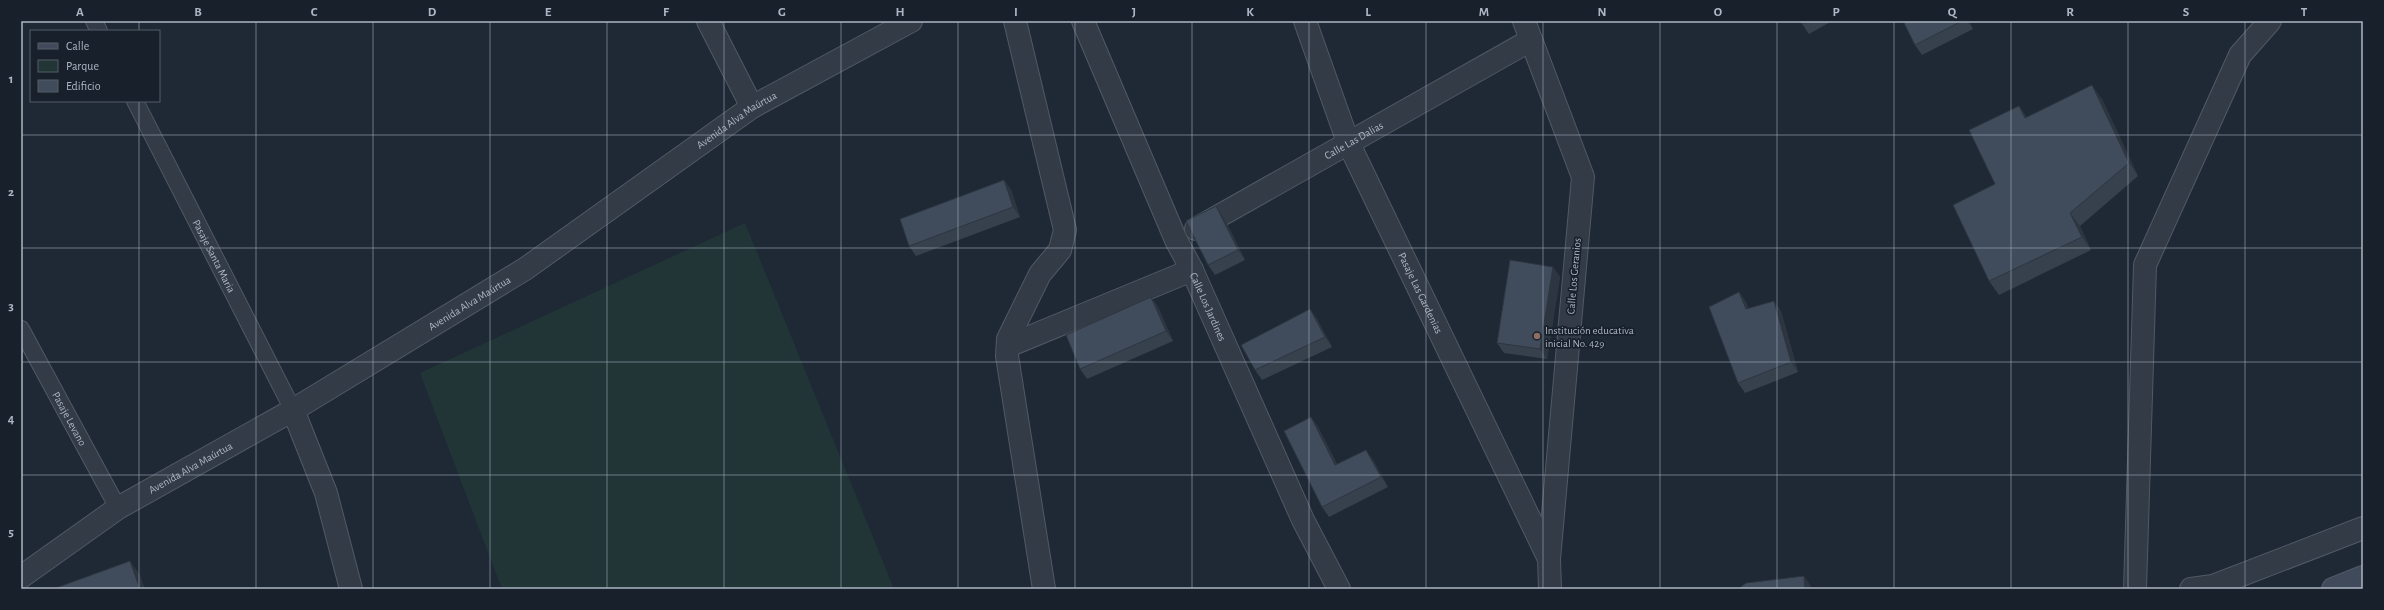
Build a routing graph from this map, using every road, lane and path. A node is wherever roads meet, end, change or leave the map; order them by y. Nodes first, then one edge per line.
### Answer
1 (94, 21) edge
2 (708, 21) edge
3 (911, 21) edge
4 (1015, 21) edge
5 (1083, 21) edge
6 (1306, 21) edge
7 (2270, 21) edge
8 (98, 30) edge
9 (1527, 30) edge
10 (136, 102) edge
11 (752, 107) junction
12 (1348, 142) junction
13 (1176, 240) junction
14 (1192, 270) junction
15 (21, 329) edge
16 (1008, 346) junction
17 (294, 410) junction
18 (118, 508) junction
19 (2363, 528) edge
20 (1549, 559) junction
21 (21, 577) edge
22 (2363, 578) edge
23 (351, 589) edge
24 (1044, 589) edge
25 (1339, 589) edge
26 (1550, 589) edge
27 (2135, 589) edge
28 (2191, 589) edge
29 (2333, 589) edge

1 - 8 lane
2 - 11 street
3 - 11 street, Avenida Alva Maúrtua
4 - 16 street
5 - 13 street, Calle Los Jardines
6 - 12 street, Pasaje Las Gardenias
7 - 27 street
9 - 12 street, Calle Las Dalias
9 - 20 street, Calle Los Geranios
10 - 17 lane, Pasaje Santa Maria
11 - 17 street, Avenida Alva Maúrtua
12 - 13 street, Calle Las Dalias
12 - 20 street, Pasaje Las Gardenias
13 - 14 street, Calle Los Jardines
14 - 16 street
14 - 25 street, Calle Los Jardines
15 - 18 lane, Pasaje Levano
16 - 24 street
17 - 18 street, Avenida Alva Maúrtua
17 - 23 street
18 - 21 street, Avenida Alva Maúrtua
19 - 28 street
20 - 26 street, Calle Los Geranios
22 - 29 main road

